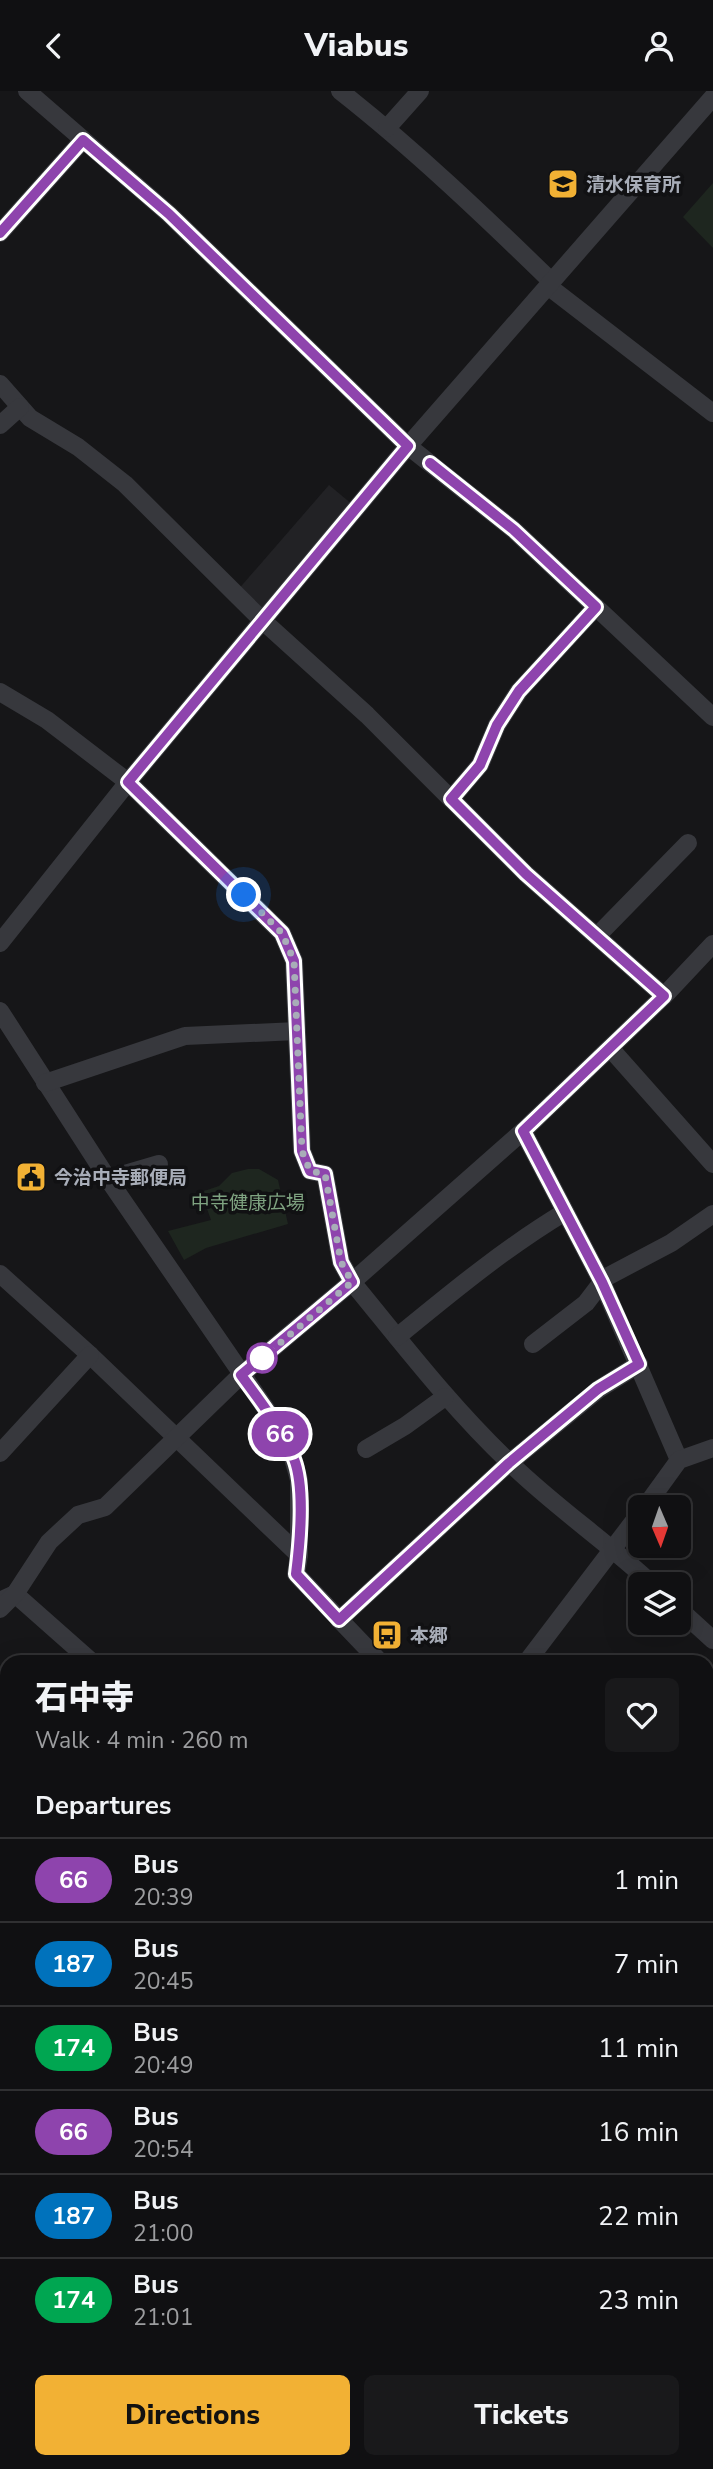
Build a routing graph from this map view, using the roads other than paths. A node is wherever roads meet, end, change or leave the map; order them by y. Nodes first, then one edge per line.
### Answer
1 (27, 91) edge
2 (340, 91) edge
3 (420, 91) edge
4 (709, 97) edge
5 (387, 128) junction
6 (83, 140) junction
7 (0, 233) edge
8 (549, 284) junction
9 (0, 384) edge
10 (20, 407) junction
11 (713, 414) edge
12 (0, 425) edge
13 (408, 446) junction
14 (596, 607) junction
15 (262, 620) junction
16 (0, 692) edge
17 (713, 717) edge
18 (128, 782) junction
19 (451, 799) junction
20 (688, 843) dead end
21 (597, 936) junction
22 (0, 943) edge
23 (713, 944) edge
24 (664, 996) junction
25 (0, 1011) edge
26 (297, 1031) junction
27 (610, 1048) junction
28 (46, 1083) junction
29 (523, 1131) junction
30 (159, 1164) dead end
31 (713, 1164) edge
32 (108, 1179) junction
33 (565, 1212) junction
34 (713, 1214) edge
35 (0, 1273) edge
36 (601, 1281) junction
37 (352, 1282) junction
38 (397, 1337) junction
39 (533, 1344) dead end
40 (90, 1355) junction
41 (639, 1364) junction
42 (241, 1375) junction
43 (445, 1397) junction
44 (175, 1437) junction
45 (713, 1448) edge
46 (366, 1449) dead end
47 (0, 1453) edge
48 (680, 1460) junction
49 (509, 1463) junction
50 (654, 1495) edge
51 (628, 1530) edge
52 (614, 1549) junction
53 (299, 1555) junction
54 (639, 1572) edge
55 (7, 1597) edge
56 (0, 1609) edge
57 (339, 1620) junction
58 (691, 1620) edge
59 (713, 1640) edge
60 (83, 1655) edge
61 (373, 1655) edge
62 (532, 1655) edge

1 - 6 street
2 - 5 street
3 - 5 street
4 - 8 street
5 - 8 street
6 - 7 street
6 - 13 street
8 - 11 street
8 - 13 street
9 - 10 street
10 - 12 street
10 - 15 street
13 - 14 street
13 - 15 street
14 - 17 street
14 - 19 street
15 - 18 street
15 - 19 street
16 - 18 street
18 - 22 street
18 - 26 street
19 - 21 street
20 - 21 street
21 - 24 street
23 - 24 street
24 - 27 street
25 - 28 street
26 - 28 street
26 - 37 street
27 - 29 street
27 - 31 street
28 - 32 street
29 - 33 street
29 - 37 street
30 - 32 street
32 - 42 street
33 - 36 street
33 - 38 street
34 - 36 street
35 - 40 street
36 - 39 street
36 - 41 street
37 - 38 street
37 - 42 street
38 - 43 street
40 - 44 street
40 - 47 street
41 - 48 street
41 - 49 street
42 - 44 street
42 - 53 street
43 - 46 street
43 - 49 street
44 - 53 street
44 - 55 street
45 - 48 street
48 - 50 street
49 - 52 street
49 - 57 street
51 - 52 street
52 - 54 street
52 - 62 street
53 - 57 street
55 - 56 street
55 - 60 street
57 - 61 street
58 - 59 street

